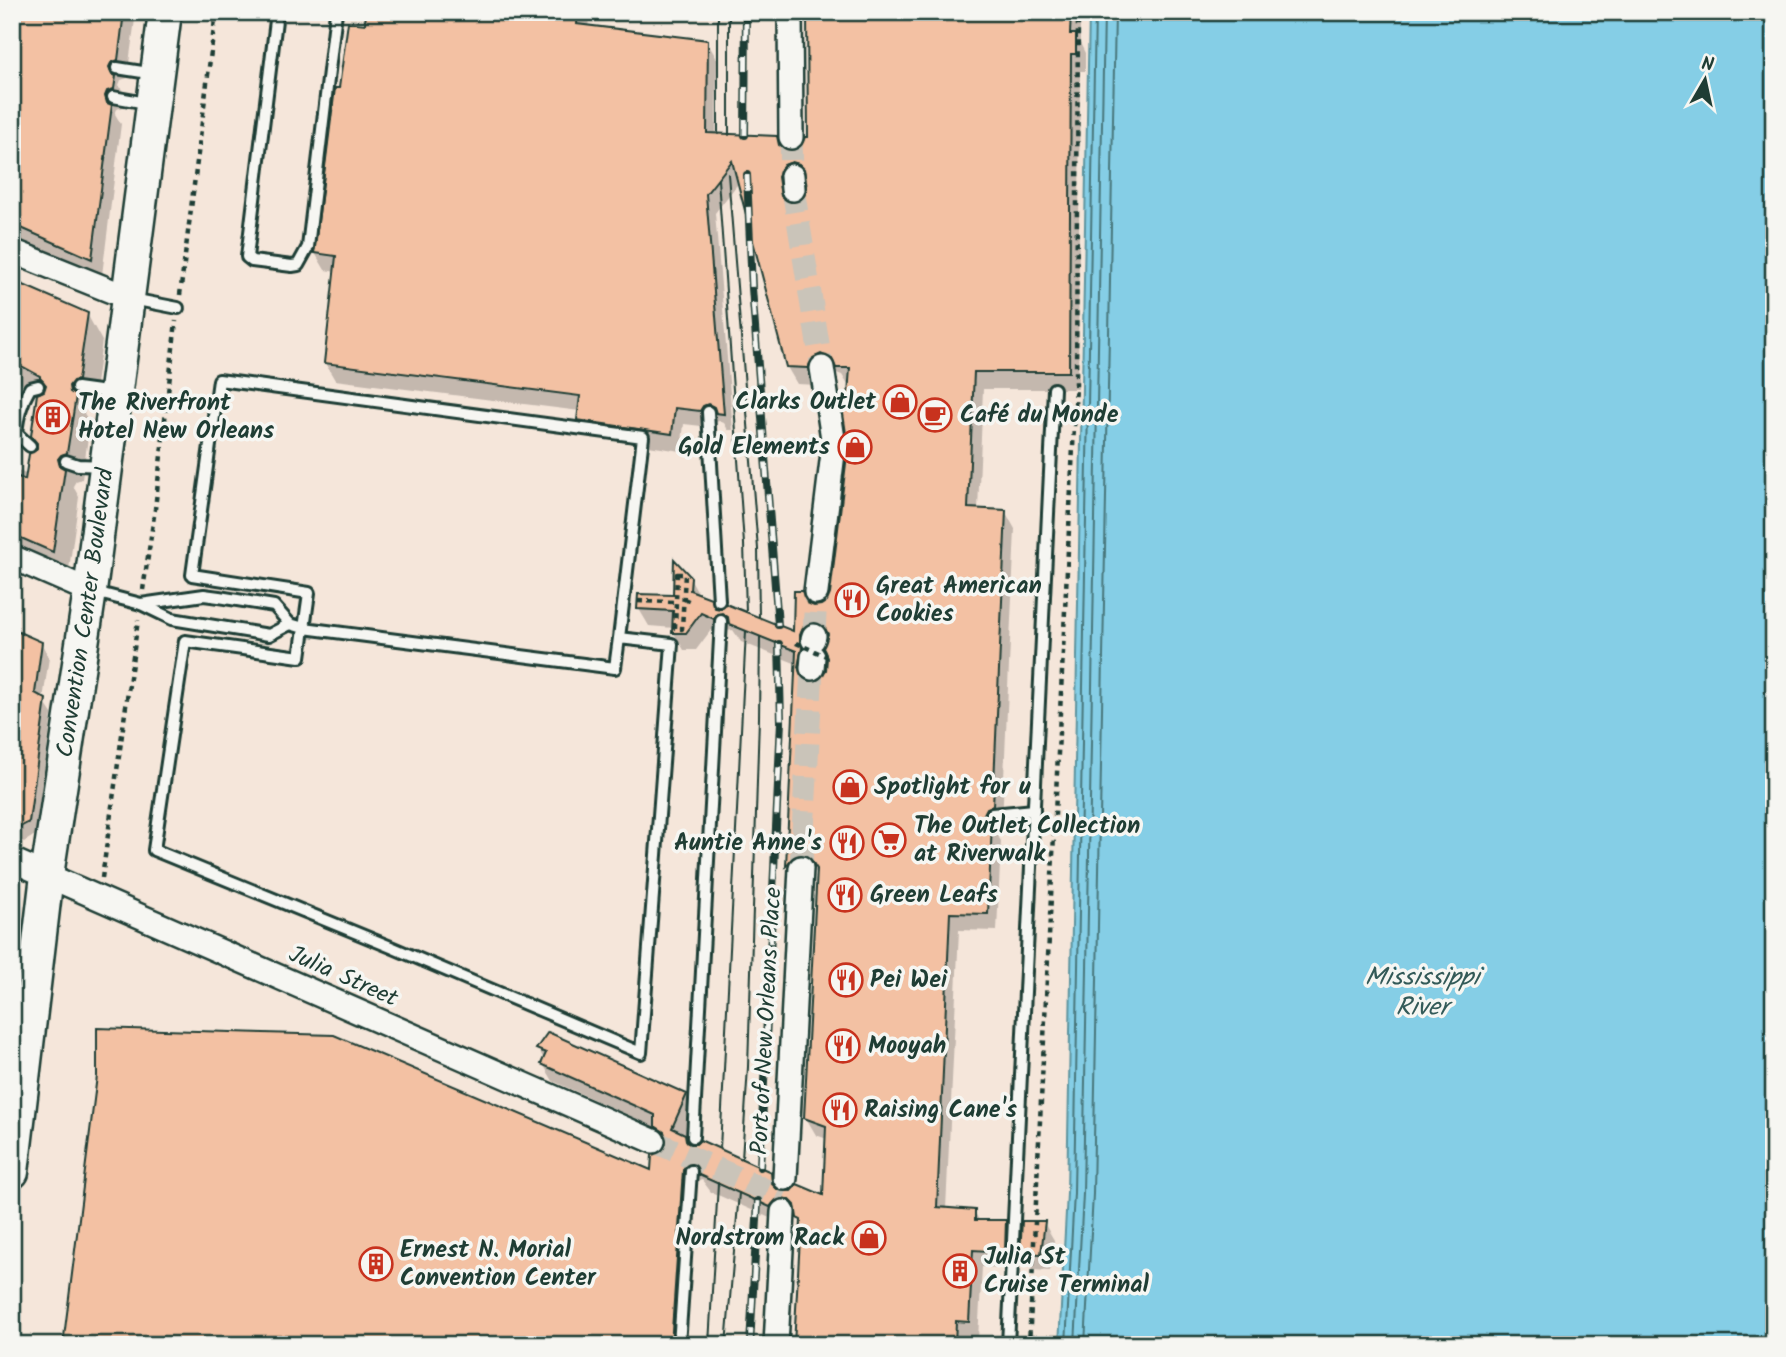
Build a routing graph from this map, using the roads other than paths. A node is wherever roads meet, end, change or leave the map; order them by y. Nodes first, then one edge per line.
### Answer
1 (165, 12) edge
2 (277, 12) edge
3 (336, 12) edge
4 (790, 12) edge
5 (117, 68) dead end
6 (156, 89) junction
7 (113, 97) dead end
8 (791, 137) tunnel mouth
9 (12, 251) edge
10 (129, 298) junction
11 (178, 308) road end
12 (822, 368) tunnel mouth
13 (38, 386) dead end
14 (77, 388) dead end
15 (1054, 389) dead end
16 (116, 393) junction
17 (708, 412) dead end
18 (30, 446) dead end
19 (66, 461) dead end
20 (107, 466) junction
21 (12, 557) edge
22 (90, 591) junction
23 (816, 592) tunnel mouth
24 (719, 601) dead end
25 (141, 604) junction
26 (721, 621) dead end
27 (290, 624) junction
28 (304, 628) junction
29 (619, 638) junction
30 (1034, 810) junction
31 (992, 814) dead end
32 (12, 860) edge
33 (801, 867) tunnel mouth
34 (47, 875) junction
35 (693, 1137) dead end
36 (653, 1141) tunnel mouth
37 (691, 1171) dead end
38 (12, 1172) edge
39 (785, 1178) dead end
40 (783, 1212) dead end
41 (679, 1345) edge
42 (776, 1345) edge
43 (1008, 1345) edge

1 - 6 street, Convention Center Boulevard
2 - 3 lane
4 - 8 street
5 - 6 lane
6 - 7 lane
6 - 10 street, Convention Center Boulevard
9 - 10 street
10 - 11 lane
10 - 16 street, Convention Center Boulevard
12 - 23 street
13 - 18 lane
14 - 16 lane
15 - 30 lane
16 - 20 street, Convention Center Boulevard
17 - 24 lane
19 - 20 lane
20 - 22 street, Convention Center Boulevard
21 - 22 street
22 - 25 lane
22 - 34 street, Convention Center Boulevard
25 - 27 lane
25 - 27 lane
26 - 35 lane
27 - 28 lane
28 - 29 lane
28 - 29 lane
28 - 29 lane
30 - 31 lane
30 - 43 lane
32 - 34 street, Julia Street
33 - 39 street, Port of New Orleans Place
34 - 36 street, Julia Street
34 - 38 street, Convention Center Boulevard
37 - 41 lane
40 - 42 street

